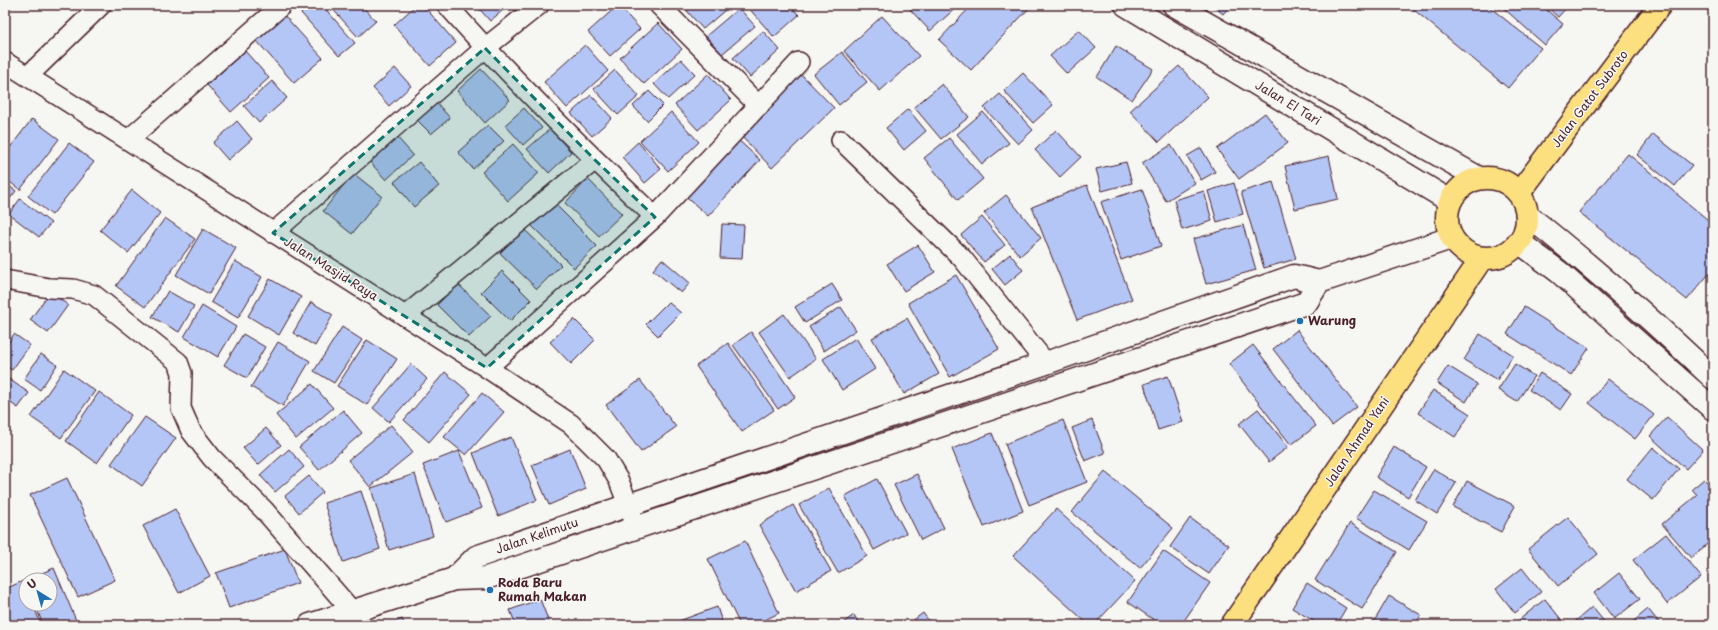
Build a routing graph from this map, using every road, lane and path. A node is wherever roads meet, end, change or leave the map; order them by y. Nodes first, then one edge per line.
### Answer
1 (101, 5) edge
2 (282, 5) edge
3 (447, 5) edge
4 (539, 5) edge
5 (660, 5) edge
6 (1126, 5) edge
7 (1174, 5) edge
8 (1660, 5) edge
9 (485, 48) junction
10 (5, 62) edge
11 (799, 62) dead end
12 (28, 76) junction
13 (759, 106) junction
14 (129, 139) junction
15 (841, 140) dead end
16 (595, 160) junction
17 (1479, 178) junction
18 (1519, 193) junction
19 (1450, 201) junction
20 (1527, 215) junction
21 (655, 217) junction
22 (274, 233) junction
23 (1451, 238) junction
24 (1519, 242) junction
25 (1482, 258) junction
26 (5, 280) edge
27 (1319, 282) junction
28 (1642, 311) junction
29 (405, 316) junction
30 (1625, 330) junction
31 (1046, 363) junction
32 (487, 368) junction
33 (1713, 378) edge
34 (1713, 409) edge
35 (628, 505) junction
36 (637, 528) junction
37 (454, 579) junction
38 (352, 611) junction
39 (310, 625) edge
40 (1232, 625) edge

1 - 12 street
2 - 14 street
3 - 9 street
4 - 9 street
5 - 13 street
6 - 19 street, Jalan El Tari
7 - 17 street
8 - 18 highway, Jalan Gatot Subroto
9 - 16 street
9 - 22 street
10 - 12 street, Jalan Masjid Raya
11 - 13 street
12 - 14 street, Jalan Masjid Raya
13 - 21 street
14 - 22 street, Jalan Masjid Raya
15 - 31 street
16 - 21 street
16 - 29 street
17 - 18 highway
17 - 19 highway
18 - 20 highway
19 - 23 highway
20 - 24 highway
20 - 28 street
21 - 32 street
22 - 29 street, Jalan Masjid Raya
23 - 25 highway
23 - 27 street
24 - 25 highway
24 - 30 street
25 - 40 highway, Jalan Ahmad Yani
26 - 38 street
27 - 31 street, Jalan Kelimutu
27 - 36 street, Jalan Kelimutu
28 - 30 street
28 - 33 street
29 - 32 street, Jalan Masjid Raya
30 - 34 street
31 - 35 street, Jalan Kelimutu
32 - 35 street, Jalan Masjid Raya
35 - 36 street, Jalan Masjid Raya
35 - 37 street, Jalan Kelimutu
36 - 37 street, Jalan Kelimutu
37 - 38 street, Jalan Kelimutu
38 - 39 street, Jalan Kelimutu

